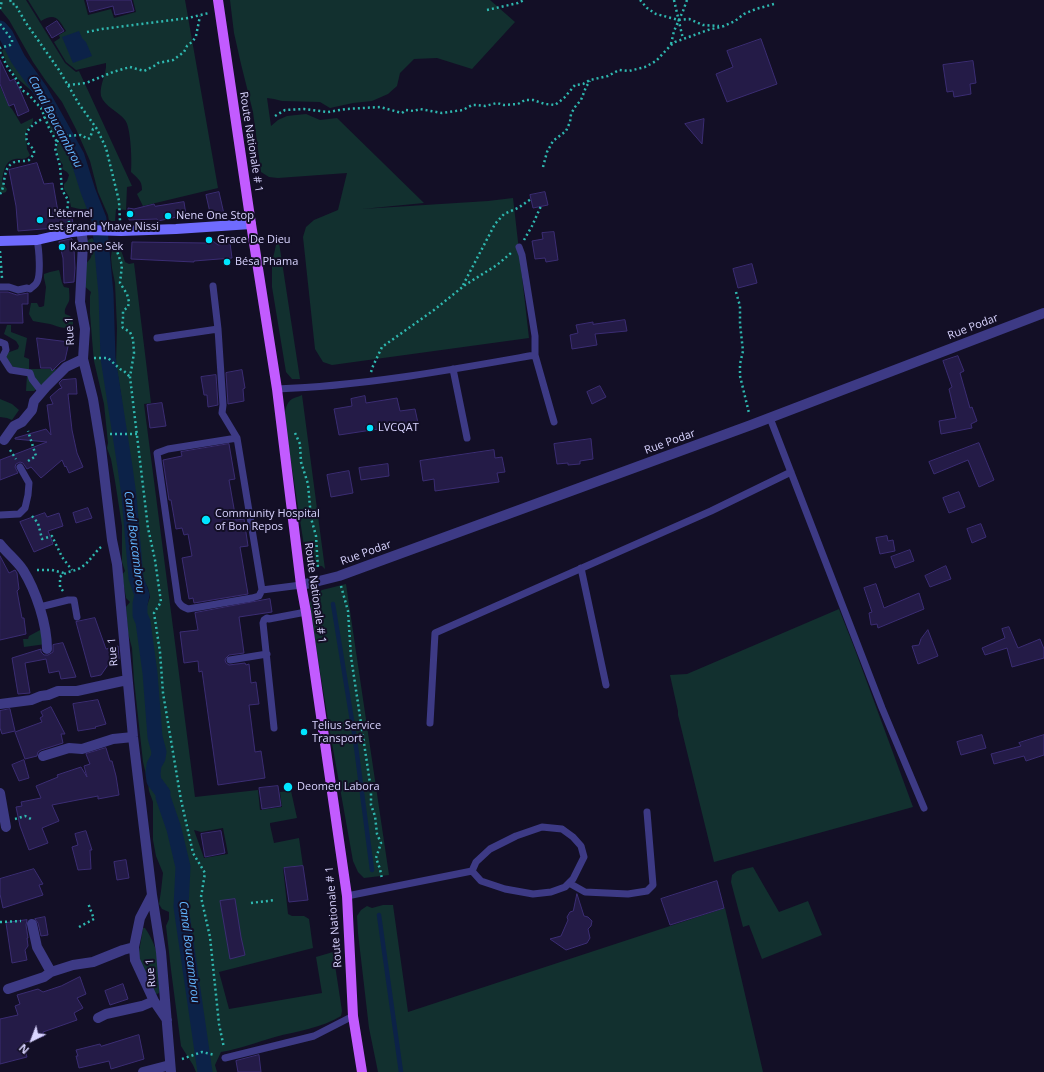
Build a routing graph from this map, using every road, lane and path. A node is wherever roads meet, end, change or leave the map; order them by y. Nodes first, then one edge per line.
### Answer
1 (2, 0) edge
2 (10, 0) edge
3 (524, 0) edge
4 (640, 0) edge
5 (674, 0) edge
6 (687, 0) edge
7 (774, 4) dead end
8 (219, 5) edge
9 (0, 9) edge
10 (487, 10) dead end
11 (200, 16) junction
12 (679, 20) junction
13 (0, 24) edge
14 (724, 26) junction
15 (87, 32) dead end
16 (683, 38) junction
17 (671, 45) junction
18 (0, 48) edge
19 (0, 52) edge
20 (1, 57) edge
21 (590, 80) junction
22 (68, 85) junction
23 (275, 116) dead end
24 (45, 117) junction
25 (96, 129) junction
26 (56, 142) junction
27 (543, 167) dead end
28 (0, 194) edge
29 (531, 199) dead end
30 (541, 206) dead end
31 (251, 224) junction
32 (81, 231) junction
33 (121, 231) junction
34 (37, 240) junction
35 (0, 242) edge
36 (519, 247) junction
37 (0, 248) edge
38 (213, 286) dead end
39 (1, 287) edge
40 (462, 287) junction
41 (736, 292) dead end
42 (1044, 313) edge
43 (218, 329) junction
44 (157, 338) dead end
45 (0, 342) edge
46 (536, 355) junction
47 (83, 359) junction
48 (453, 369) junction
49 (130, 377) junction
50 (369, 381) junction
51 (277, 389) junction
52 (42, 392) junction
53 (770, 418) junction
54 (22, 422) junction
55 (554, 422) dead end
56 (751, 425) junction
57 (293, 427) dead end
58 (137, 434) junction
59 (99, 435) junction
60 (237, 438) junction
61 (468, 438) dead end
62 (4, 440) joint
63 (20, 467) junction
64 (791, 472) junction
65 (25, 508) junction
66 (0, 515) edge
67 (112, 540) junction
68 (0, 544) edge
69 (581, 568) junction
70 (72, 570) junction
71 (23, 571) junction
72 (64, 573) junction
73 (339, 576) junction
74 (319, 581) junction
75 (301, 585) junction
76 (262, 590) junction
77 (68, 600) junction
78 (40, 607) junction
79 (306, 612) junction
80 (77, 617) dead end
81 (47, 649) dead end
82 (267, 654) junction
83 (230, 660) dead end
84 (127, 680) junction
85 (606, 685) dead end
86 (0, 704) edge
87 (430, 723) dead end
88 (274, 728) dead end
89 (132, 737) junction
90 (43, 756) dead end
91 (0, 793) edge
92 (924, 808) dead end
93 (647, 812) dead end
94 (33, 820) dead end
95 (6, 824) joint
96 (472, 871) junction
97 (569, 883) junction
98 (384, 888) junction
99 (152, 894) junction
100 (347, 896) junction
101 (276, 900) dead end
102 (88, 903) dead end
103 (251, 903) dead end
104 (32, 924) dead end
105 (79, 927) dead end
106 (134, 947) junction
107 (51, 972) junction
108 (8, 989) dead end
109 (154, 1002) junction
110 (353, 1016) junction
111 (98, 1018) dead end
112 (168, 1020) junction
113 (225, 1058) junction
114 (171, 1069) edge
115 (143, 1072) edge
116 (362, 1072) edge

1 - 9 path
2 - 22 path
3 - 10 path
4 - 12 path
5 - 12 path
6 - 12 path
7 - 14 path
8 - 11 path
8 - 31 main road, Route Nationale # 1
11 - 15 path
11 - 22 path
12 - 14 path
12 - 16 path
12 - 17 path
13 - 18 path
14 - 16 path
16 - 17 path
17 - 21 path
19 - 20 path
20 - 24 path
21 - 23 path
21 - 27 path
22 - 25 path
24 - 26 path
24 - 28 path
25 - 26 path
25 - 33 path
26 - 32 path
29 - 40 path
30 - 36 path
31 - 33 street
31 - 51 main road, Route Nationale # 1
32 - 33 street
32 - 34 street
32 - 47 street, Rue 1
33 - 49 path
34 - 35 street
34 - 39 lane
36 - 40 path
36 - 46 lane
37 - 39 path
38 - 43 lane
40 - 50 path
41 - 56 path
42 - 53 street, Rue Podar
43 - 44 lane
43 - 60 lane
45 - 52 lane
46 - 48 lane
46 - 55 lane
47 - 49 path
47 - 52 street
47 - 59 street, Rue 1
48 - 50 lane
48 - 61 lane
49 - 58 path
50 - 51 lane
51 - 75 main road, Route Nationale # 1
52 - 54 street
53 - 56 street, Rue Podar
53 - 64 lane
54 - 62 street
54 - 63 path
56 - 73 street, Rue Podar
57 - 74 path
58 - 59 path
58 - 113 path
59 - 67 street, Rue 1
60 - 76 lane
60 - 76 lane
62 - 63 path
63 - 65 lane
64 - 69 lane
64 - 92 lane
65 - 66 lane
65 - 70 path
67 - 70 path
67 - 84 street, Rue 1
68 - 71 street
69 - 85 lane
69 - 87 lane
70 - 72 path
71 - 72 path
71 - 78 street
72 - 77 path
73 - 74 street, Rue Podar
73 - 98 path
74 - 75 street, Rue Podar
75 - 76 lane
75 - 79 main road, Route Nationale # 1
77 - 78 lane
77 - 80 lane
78 - 81 street
79 - 82 lane
79 - 100 main road, Route Nationale # 1
82 - 83 lane
82 - 88 lane
84 - 86 street
84 - 89 street, Rue 1
89 - 90 street
89 - 99 street, Rue 1
91 - 95 street
93 - 97 lane
94 - 95 path
96 - 97 lane
96 - 97 lane
96 - 98 lane
98 - 100 lane
99 - 106 street
99 - 112 street, Rue 1
100 - 110 main road, Route Nationale # 1
101 - 103 path
102 - 105 path
104 - 107 street
106 - 107 street
106 - 109 street
107 - 108 street
109 - 111 street
109 - 112 street
110 - 113 lane
110 - 116 main road, Route Nationale # 1
112 - 114 street, Rue 1
113 - 114 path
114 - 115 street

